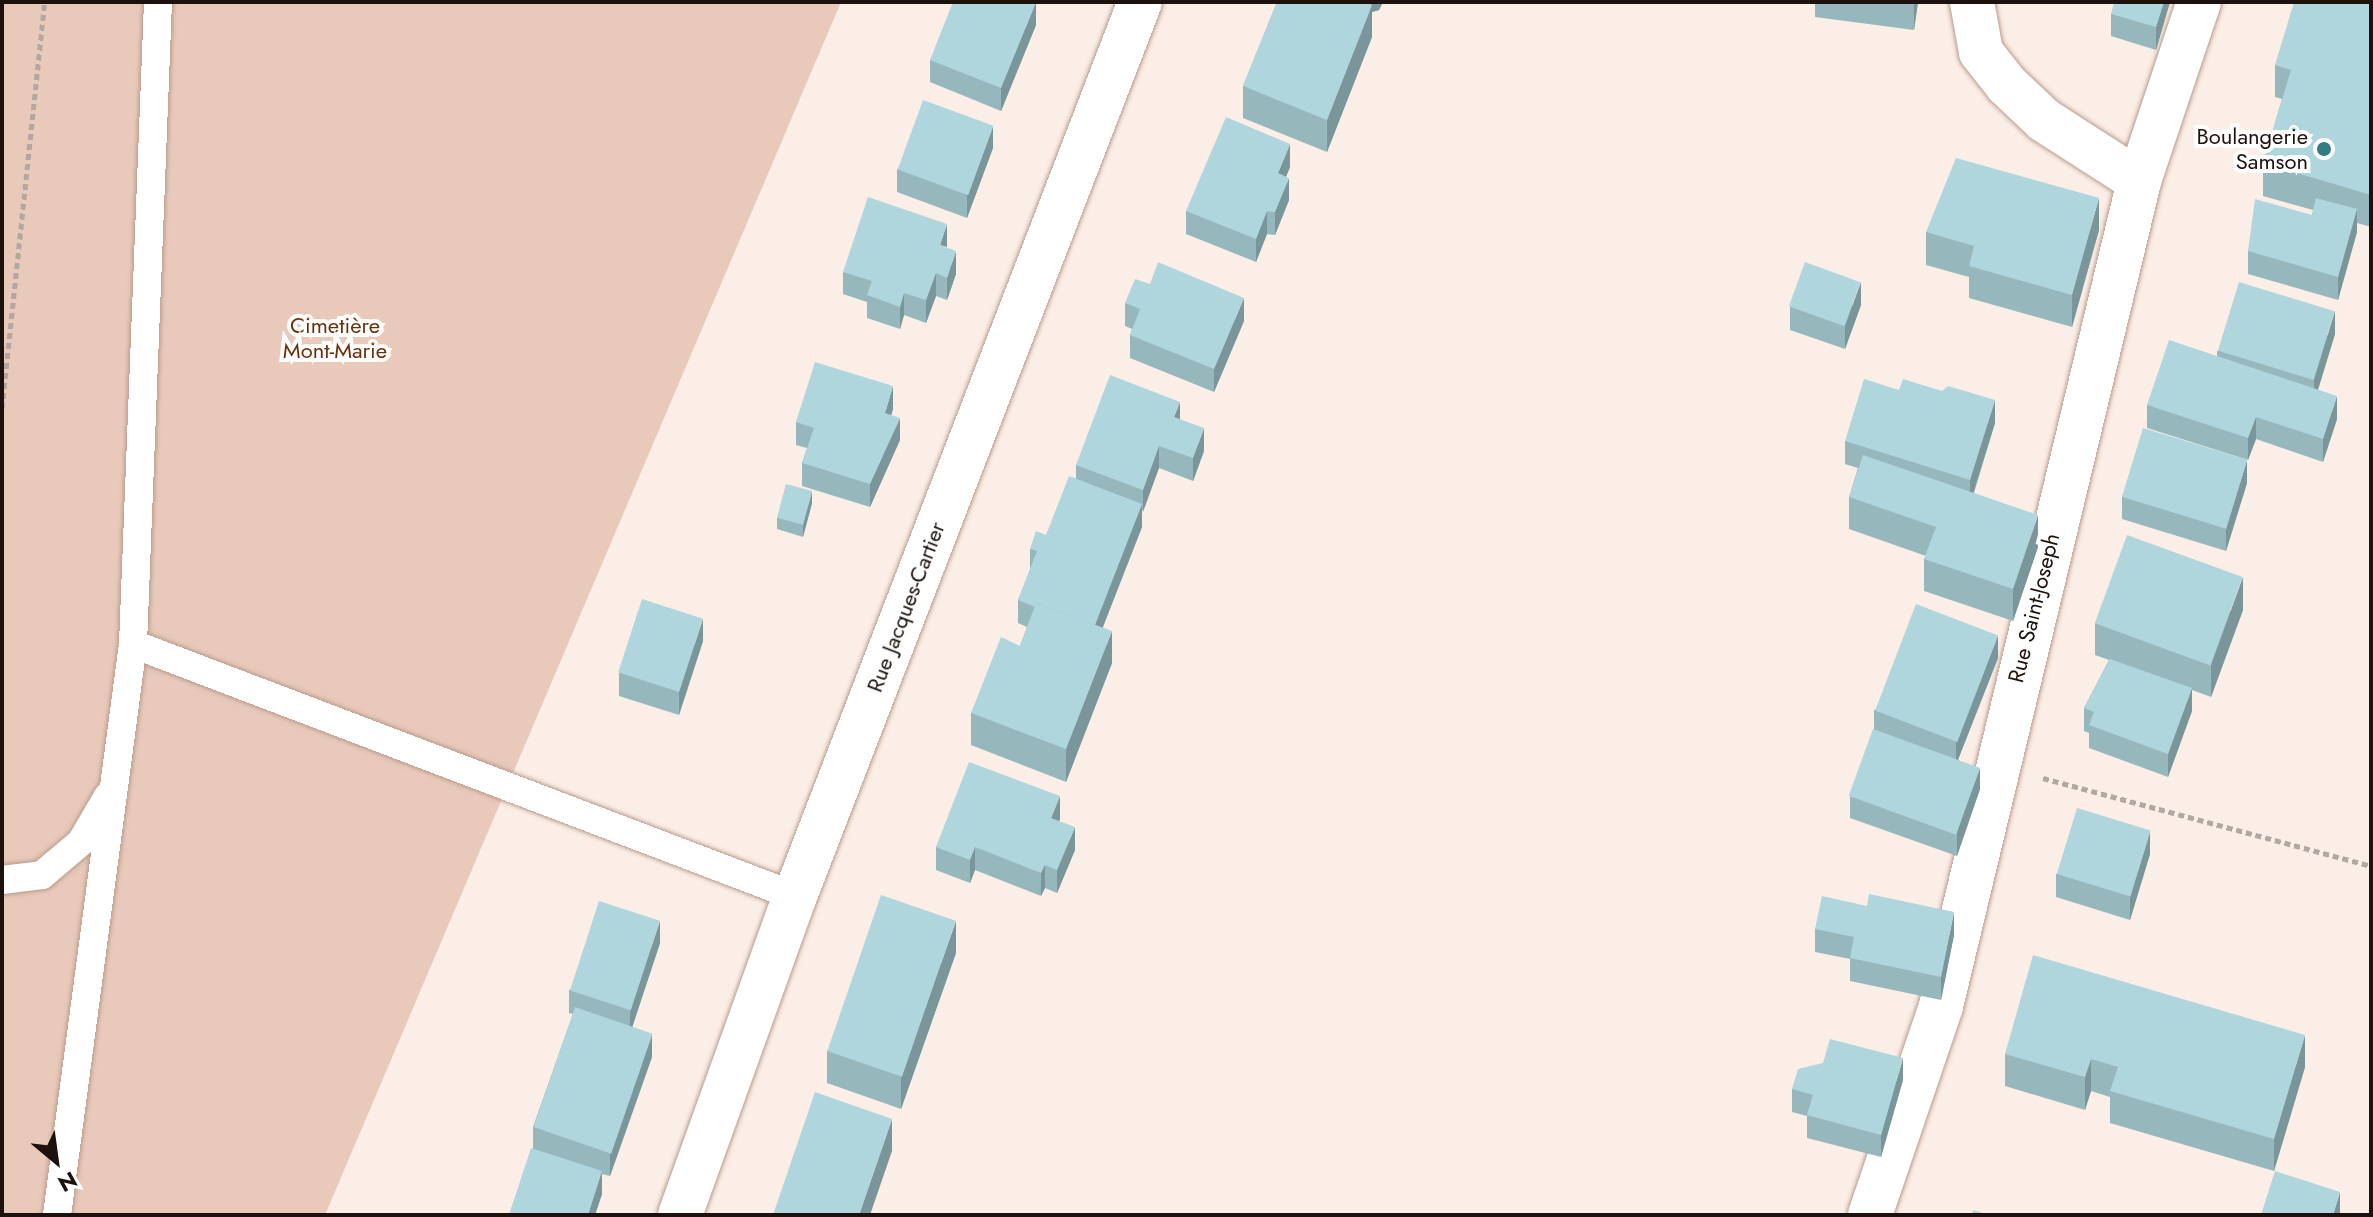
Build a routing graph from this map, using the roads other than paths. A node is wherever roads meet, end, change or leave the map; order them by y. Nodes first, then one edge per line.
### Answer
1 (158, 2) edge
2 (1140, 2) edge
3 (1972, 2) edge
4 (2199, 2) edge
5 (2139, 181) junction
6 (133, 644) junction
7 (114, 785) junction
8 (2, 880) edge
9 (795, 896) junction
10 (57, 1215) edge
11 (680, 1215) edge
12 (1870, 1215) edge

1 - 6 lane
2 - 9 street, Rue Jacques-Cartier
3 - 5 street
4 - 5 street, Rue Saint-Joseph
5 - 12 street, Rue Saint-Joseph
6 - 7 lane
6 - 9 lane
7 - 8 lane
7 - 10 lane
9 - 11 street, Rue Jacques-Cartier

